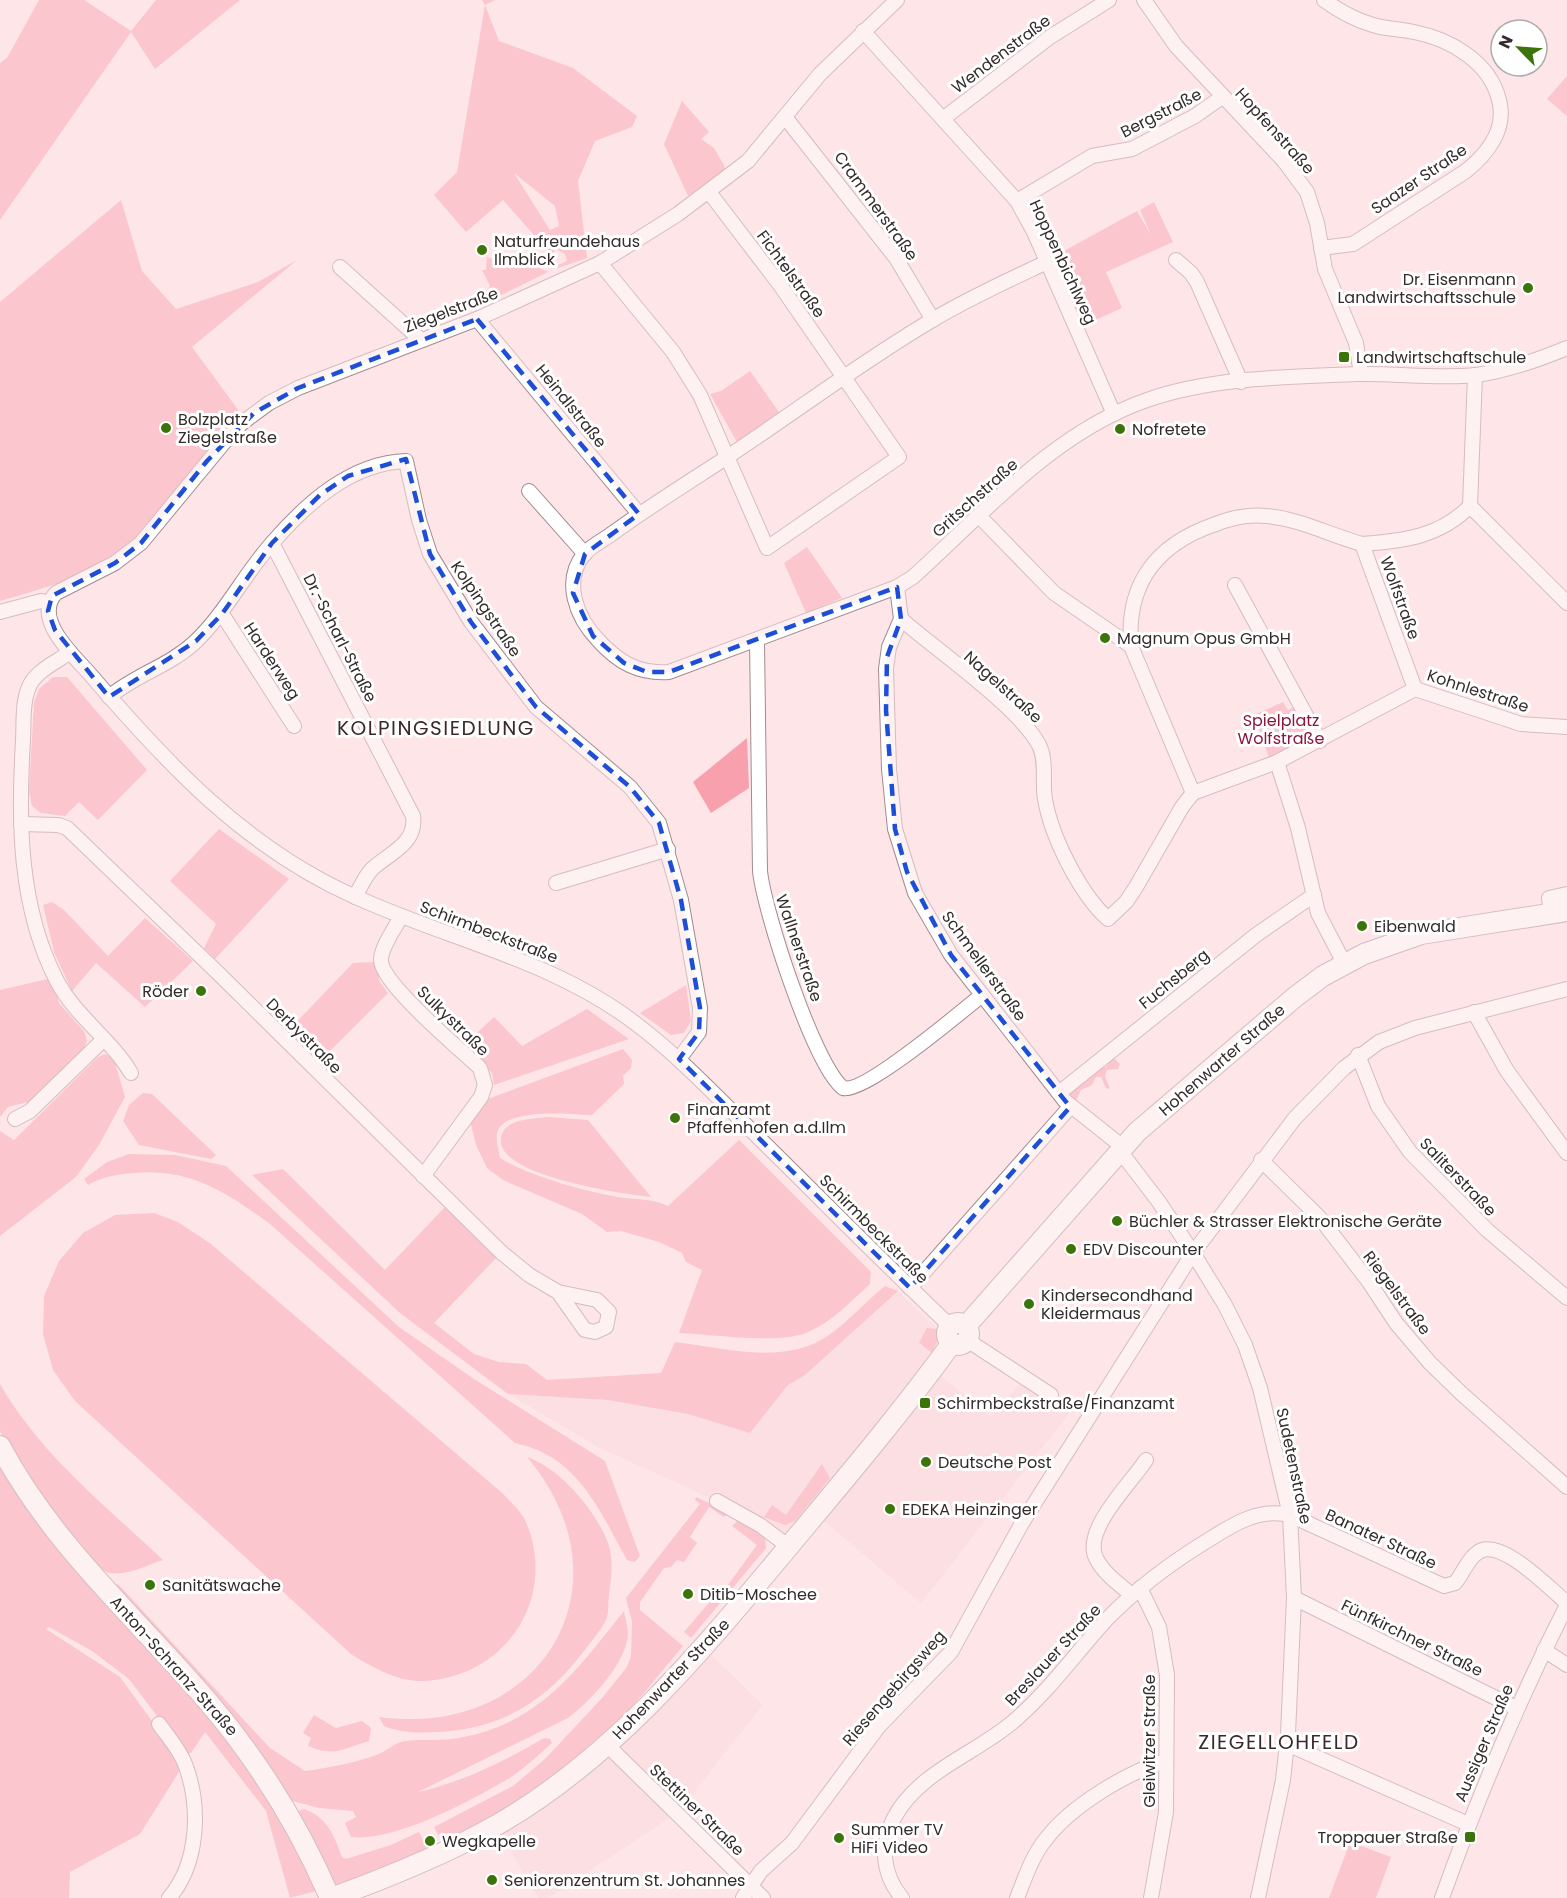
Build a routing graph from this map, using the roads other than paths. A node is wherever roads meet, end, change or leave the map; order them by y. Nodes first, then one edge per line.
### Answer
1 (897, 0) edge
2 (1109, 0) edge
3 (1144, 0) edge
4 (1326, 1) edge
5 (864, 31) junction
6 (1222, 97) junction
7 (785, 117) junction
8 (944, 118) junction
9 (709, 192) junction
10 (1017, 201) junction
11 (1322, 248) junction
12 (1176, 260) dead end
13 (1047, 262) junction
14 (600, 263) junction
15 (340, 267) dead end
16 (477, 319) junction
17 (933, 320) junction
18 (420, 340) junction
19 (1567, 348) edge
20 (1361, 374) junction
21 (1475, 375) junction
22 (845, 377) junction
23 (1241, 382) junction
24 (1114, 414) junction
25 (728, 457) junction
26 (529, 491) dead end
27 (1470, 506) junction
28 (639, 514) junction
29 (980, 517) junction
30 (272, 543) junction
31 (1362, 544) junction
32 (585, 554) junction
33 (1235, 585) dead end
34 (897, 587) junction
35 (1564, 592) edge
36 (49, 603) junction
37 (0, 612) edge
38 (222, 614) junction
39 (901, 619) junction
40 (757, 640) junction
41 (1131, 646) junction
42 (70, 652) junction
43 (1415, 689) junction
44 (109, 697) junction
45 (294, 726) dead end
46 (1567, 727) edge
47 (1320, 741) junction
48 (1277, 762) junction
49 (1193, 793) junction
50 (21, 824) junction
51 (668, 849) junction
52 (556, 883) dead end
53 (1567, 894) edge
54 (1314, 895) junction
55 (355, 897) junction
56 (1559, 912) edge
57 (400, 916) junction
58 (1344, 963) junction
59 (1567, 989) edge
60 (982, 995) junction
61 (1474, 1012) junction
62 (104, 1039) junction
63 (1359, 1055) junction
64 (679, 1059) junction
65 (130, 1073) dead end
66 (1059, 1093) junction
67 (1070, 1107) junction
68 (15, 1119) dead end
69 (1121, 1149) junction
70 (1567, 1153) edge
71 (1261, 1160) junction
72 (423, 1176) junction
73 (1193, 1253) junction
74 (910, 1288) junction
75 (558, 1292) dead end
76 (1567, 1298) edge
77 (959, 1334) junction
78 (1052, 1395) dead end
79 (0, 1446) edge
80 (1146, 1460) dead end
81 (1567, 1487) edge
82 (717, 1501) dead end
83 (1290, 1515) junction
84 (789, 1547) junction
85 (1136, 1592) junction
86 (1294, 1598) junction
87 (1567, 1604) edge
88 (1544, 1650) junction
89 (1567, 1665) edge
90 (1516, 1708) junction
91 (159, 1724) dead end
92 (1287, 1744) junction
93 (607, 1745) junction
94 (1166, 1761) junction
95 (1468, 1824) junction
96 (751, 1886) junction
97 (334, 1897) edge
98 (169, 1898) edge
99 (742, 1898) edge
100 (763, 1898) edge
101 (902, 1898) edge
102 (1017, 1898) edge
103 (1150, 1898) edge
104 (1258, 1898) edge
105 (1442, 1898) edge

1 - 5 street, Ziegelstraße
2 - 8 street, Wendenstraße
3 - 6 street, Hopfenstraße
4 - 11 street, Saazer Straße
5 - 7 street, Ziegelstraße
5 - 8 street, Hoppenbichlweg
6 - 10 street, Bergstraße
6 - 11 street, Hopfenstraße
7 - 9 street, Ziegelstraße
7 - 17 street, Crammerstraße
8 - 10 street, Hoppenbichlweg
9 - 14 street, Ziegelstraße
9 - 22 street, Fichtelstraße
10 - 13 street, Hoppenbichlweg
11 - 20 street, Hopfenstraße
12 - 23 street
13 - 17 street
13 - 24 street, Hoppenbichlweg
14 - 16 street, Ziegelstraße
14 - 25 street
15 - 18 street
16 - 18 street, Ziegelstraße
16 - 28 street, Heindlstraße
17 - 22 street
18 - 36 street, Ziegelstraße
19 - 21 street, Gritschstraße
20 - 21 street, Gritschstraße
20 - 23 street, Gritschstraße
21 - 27 street
22 - 25 street
22 - 25 street, Fichtelstraße
23 - 24 street, Gritschstraße
24 - 29 street, Gritschstraße
25 - 28 street
26 - 32 street
27 - 31 street
27 - 35 street
28 - 32 street
29 - 34 street, Gritschstraße
29 - 41 street
30 - 38 street, Kolpingstraße
30 - 51 street, Kolpingstraße
30 - 55 street, Dr.-Scharl-Straße
31 - 41 street, Wolfstraße
31 - 43 street, Wolfstraße
32 - 40 street, Gritschstraße
33 - 47 street
34 - 39 street
34 - 40 street, Gritschstraße
36 - 37 street
36 - 42 street, Schirmbeckstraße
38 - 44 street, Kolpingstraße
38 - 45 street, Harderweg
39 - 49 street, Nagelstraße
39 - 60 street, Schmellerstraße
40 - 60 street, Wallnerstraße
41 - 49 street
42 - 44 street, Schirmbeckstraße
42 - 50 street
43 - 46 street, Kohnlestraße
43 - 47 street
44 - 55 street, Schirmbeckstraße
47 - 48 street
48 - 49 street
48 - 54 street
50 - 62 street
50 - 72 street, Derbystraße
51 - 52 street
51 - 64 street, Kolpingstraße
53 - 56 street, Hohenwarter Straße
54 - 58 street
54 - 66 street, Fuchsberg
55 - 57 street, Schirmbeckstraße
56 - 58 street, Hohenwarter Straße
57 - 64 street, Schirmbeckstraße
57 - 72 street, Sulkystraße
58 - 69 street, Hohenwarter Straße
59 - 61 street, Riesengebirgsweg
60 - 66 street, Schmellerstraße
61 - 63 street, Riesengebirgsweg
61 - 70 street
62 - 65 street
62 - 68 street
63 - 71 street, Riesengebirgsweg
63 - 76 street, Saliterstraße
64 - 74 street, Schirmbeckstraße
66 - 67 street, Schmellerstraße
67 - 69 street, Schmellerstraße
67 - 74 street
69 - 73 street, Sudetenstraße
69 - 77 street, Hohenwarter Straße
71 - 73 street, Riesengebirgsweg
71 - 81 street, Riegelstraße
72 - 75 street, Derbystraße
73 - 83 street, Sudetenstraße
73 - 96 street, Riesengebirgsweg
74 - 77 street, Schirmbeckstraße
77 - 78 street, Schirmbeckstraße
77 - 84 street, Hohenwarter Straße
79 - 97 street, Anton-Schranz-Straße
80 - 85 street, Gleiwitzer Straße
82 - 84 street
83 - 85 street, Breslauer Straße
83 - 86 street, Sudetenstraße
83 - 87 street, Banater Straße
84 - 93 street, Hohenwarter Straße
85 - 94 street, Gleiwitzer Straße
85 - 101 street, Breslauer Straße
86 - 90 street, Fünfkirchner Straße
86 - 92 street, Sudetenstraße
87 - 88 street, Aussiger Straße
88 - 89 street
88 - 90 street, Aussiger Straße
90 - 95 street, Aussiger Straße
91 - 98 street
92 - 95 street
92 - 104 street, Sudetenstraße
93 - 96 street, Stettiner Straße
93 - 97 street, Hohenwarter Straße
94 - 102 street
94 - 103 street, Gleiwitzer Straße
95 - 105 street, Aussiger Straße
96 - 99 street, Riesengebirgsweg
96 - 100 street, Stettiner Straße

